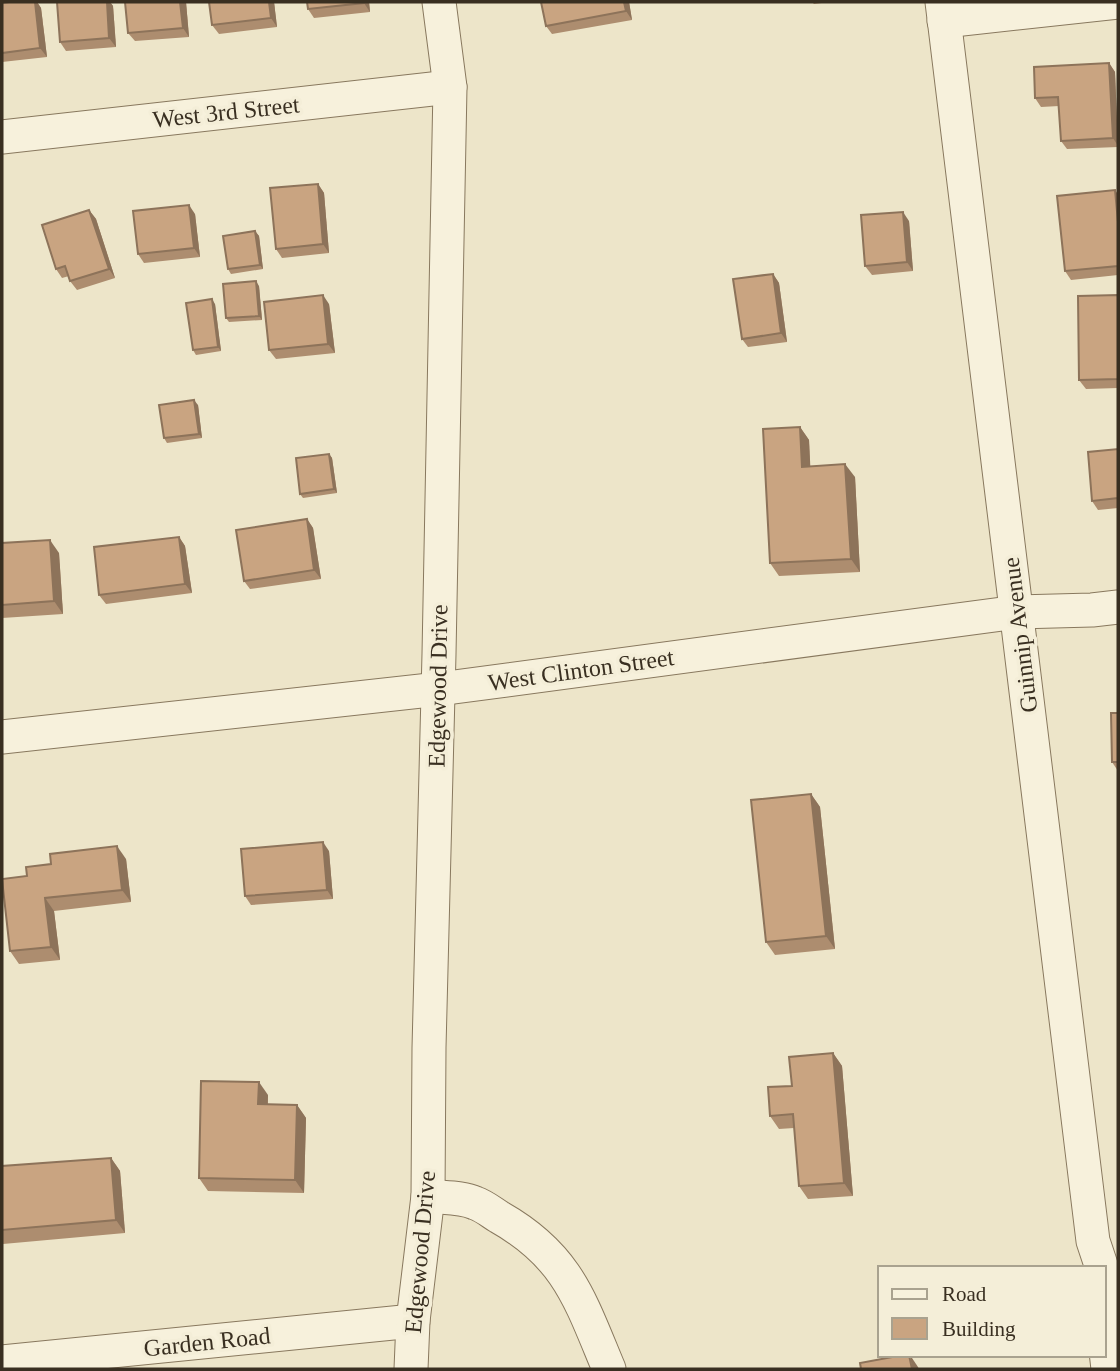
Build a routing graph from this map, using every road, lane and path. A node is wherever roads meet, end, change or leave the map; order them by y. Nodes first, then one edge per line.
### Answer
1 (439, 2) edge
2 (1118, 2) edge
3 (943, 11) edge
4 (450, 88) junction
5 (2, 137) edge
6 (1118, 607) edge
7 (1017, 612) junction
8 (439, 689) junction
9 (2, 737) edge
10 (428, 1196) junction
11 (1103, 1254) edge
12 (1106, 1280) edge
13 (1118, 1316) edge
14 (413, 1321) junction
15 (1106, 1352) edge
16 (2, 1362) edge
17 (411, 1369) edge
18 (609, 1369) edge
19 (1108, 1369) edge

1 - 4 street, Edgewood Drive
2 - 3 street
3 - 7 street, Guinnip Avenue
4 - 5 street, West 3rd Street
4 - 8 street, Edgewood Drive
6 - 7 street, West Clinton Street
7 - 8 street, West Clinton Street
7 - 11 street, Guinnip Avenue
8 - 9 street, West Clinton Street
8 - 10 street, Edgewood Drive
10 - 14 street, Edgewood Drive
10 - 18 street
12 - 13 street
14 - 16 street, Garden Road
14 - 17 street, Edgewood Drive
15 - 19 street

